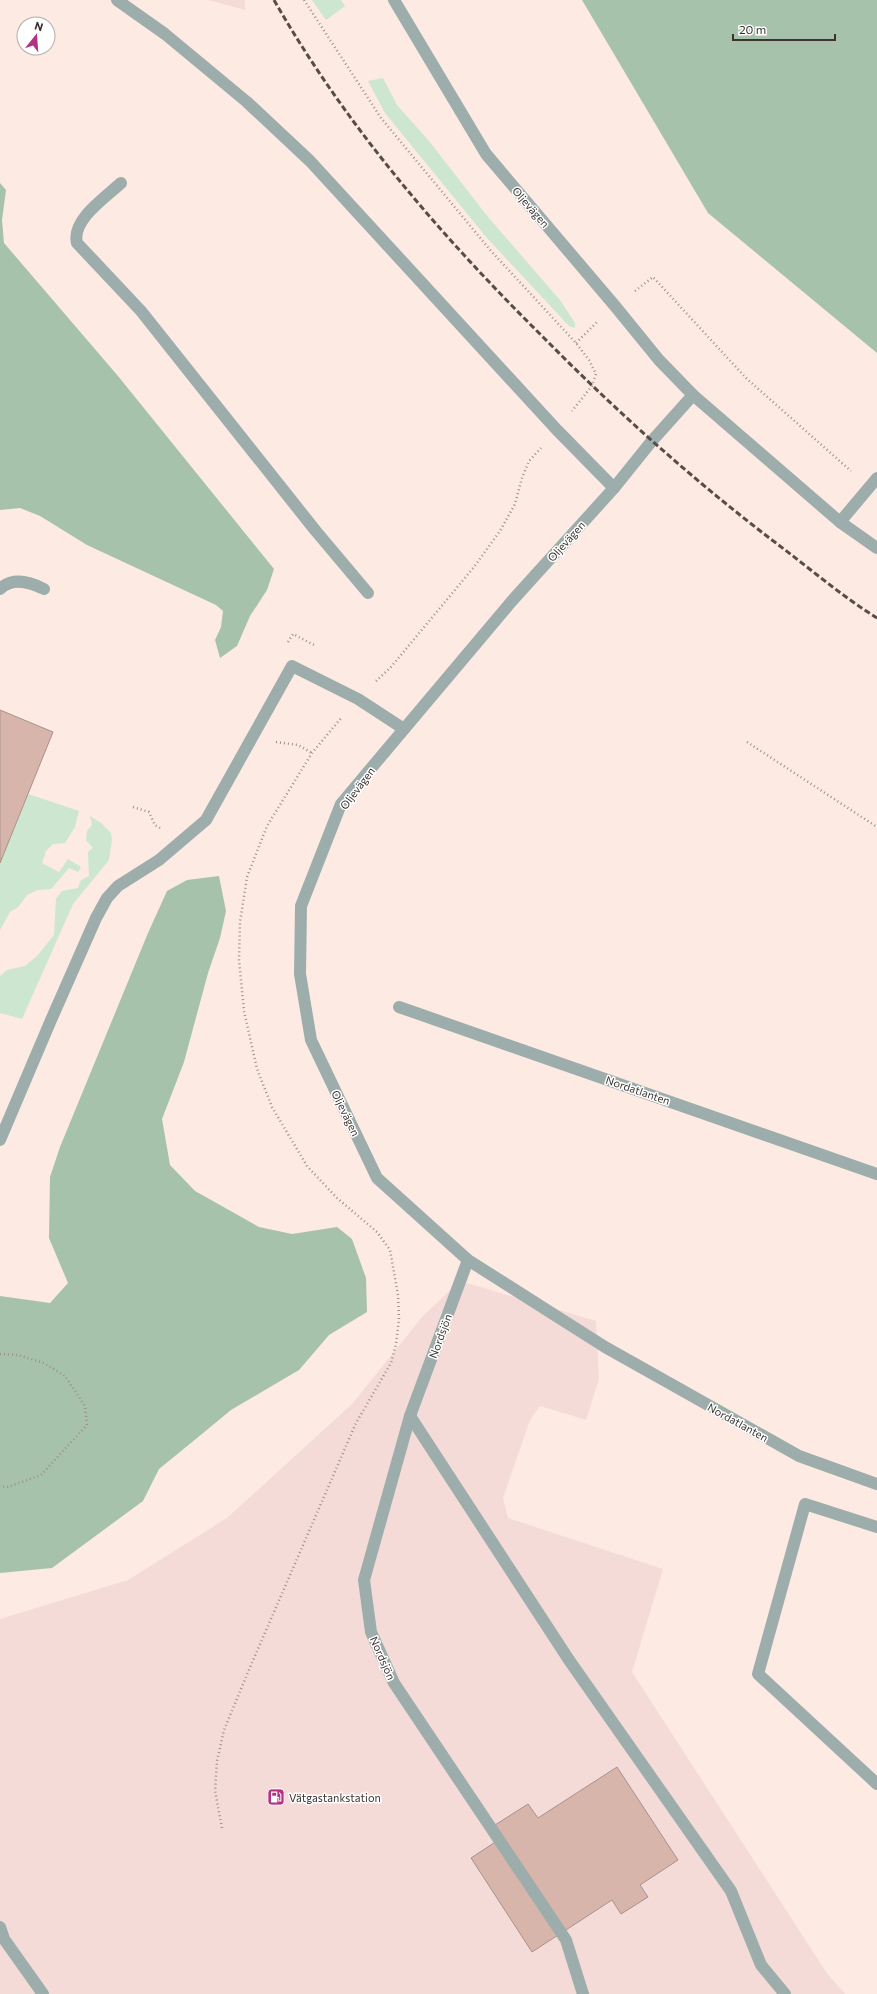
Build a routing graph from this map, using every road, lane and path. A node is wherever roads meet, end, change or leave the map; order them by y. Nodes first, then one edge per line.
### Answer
1 (117, 0) edge
2 (304, 0) edge
3 (394, 0) edge
4 (121, 183) dead end
5 (615, 306) junction
6 (576, 342) junction
7 (693, 395) junction
8 (557, 430) junction
9 (874, 481) edge
10 (614, 488) junction
11 (840, 522) junction
12 (877, 548) edge
13 (0, 589) edge
14 (44, 589) dead end
15 (368, 593) dead end
16 (358, 699) junction
17 (404, 729) junction
18 (748, 742) dead end
19 (877, 827) edge
20 (399, 1007) dead end
21 (0, 1140) edge
22 (877, 1174) edge
23 (468, 1260) junction
24 (605, 1347) joint
25 (0, 1354) edge
26 (410, 1416) junction
27 (877, 1484) edge
28 (0, 1486) edge
29 (877, 1527) edge
30 (877, 1784) edge
31 (222, 1828) dead end
32 (0, 1928) edge
33 (43, 1994) edge
34 (583, 1994) edge
35 (785, 1994) edge

1 - 8 street
2 - 6 path
3 - 5 street, Oljevägen
4 - 15 street
5 - 6 path
5 - 7 street, Oljevägen
5 - 9 path
6 - 8 path
7 - 10 street, Oljevägen
7 - 11 street, Oljevägen
8 - 10 street
8 - 16 path
9 - 11 street
10 - 17 street, Oljevägen
11 - 12 street, Oljevägen
13 - 14 street
16 - 17 street
16 - 21 street
16 - 31 path
17 - 23 street, Oljevägen
18 - 19 path
20 - 22 street, Nordatlanten
23 - 24 street, Oljevägen
23 - 26 street, Nordsjön
24 - 27 street, Nordatlanten
25 - 28 path
26 - 34 street, Nordsjön
26 - 35 street
29 - 30 street
32 - 33 street

